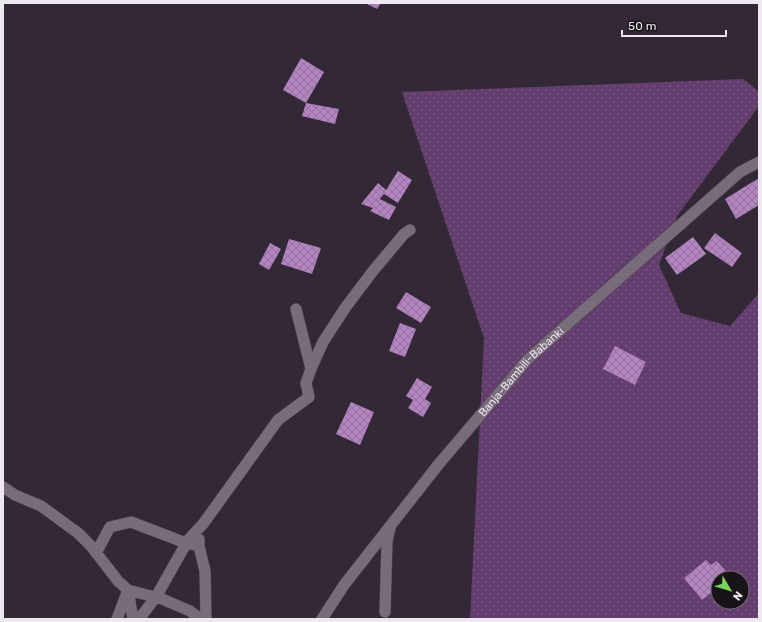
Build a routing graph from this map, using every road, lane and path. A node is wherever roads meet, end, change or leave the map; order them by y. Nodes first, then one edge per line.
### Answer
1 (759, 162) edge
2 (410, 230) dead end
3 (296, 309) dead end
4 (311, 369) junction
5 (3, 487) edge
6 (390, 528) junction
7 (198, 529) junction
8 (186, 543) junction
9 (199, 546) junction
10 (96, 553) junction
11 (128, 590) junction
12 (156, 597) junction
13 (385, 612) dead end
14 (117, 619) edge
15 (134, 619) edge
16 (139, 619) edge
17 (200, 619) edge
18 (206, 619) edge
19 (322, 619) edge

1 - 6 street, Banja-Bambili-Babanki
2 - 4 street
3 - 4 street
4 - 7 street
5 - 10 street
6 - 13 street
6 - 19 street, Banja-Bambili-Babanki
7 - 8 street
7 - 9 street
8 - 9 street
8 - 10 street
8 - 12 street
9 - 18 street
10 - 11 street
11 - 12 street
11 - 14 street
11 - 15 street
12 - 16 street
12 - 17 street

